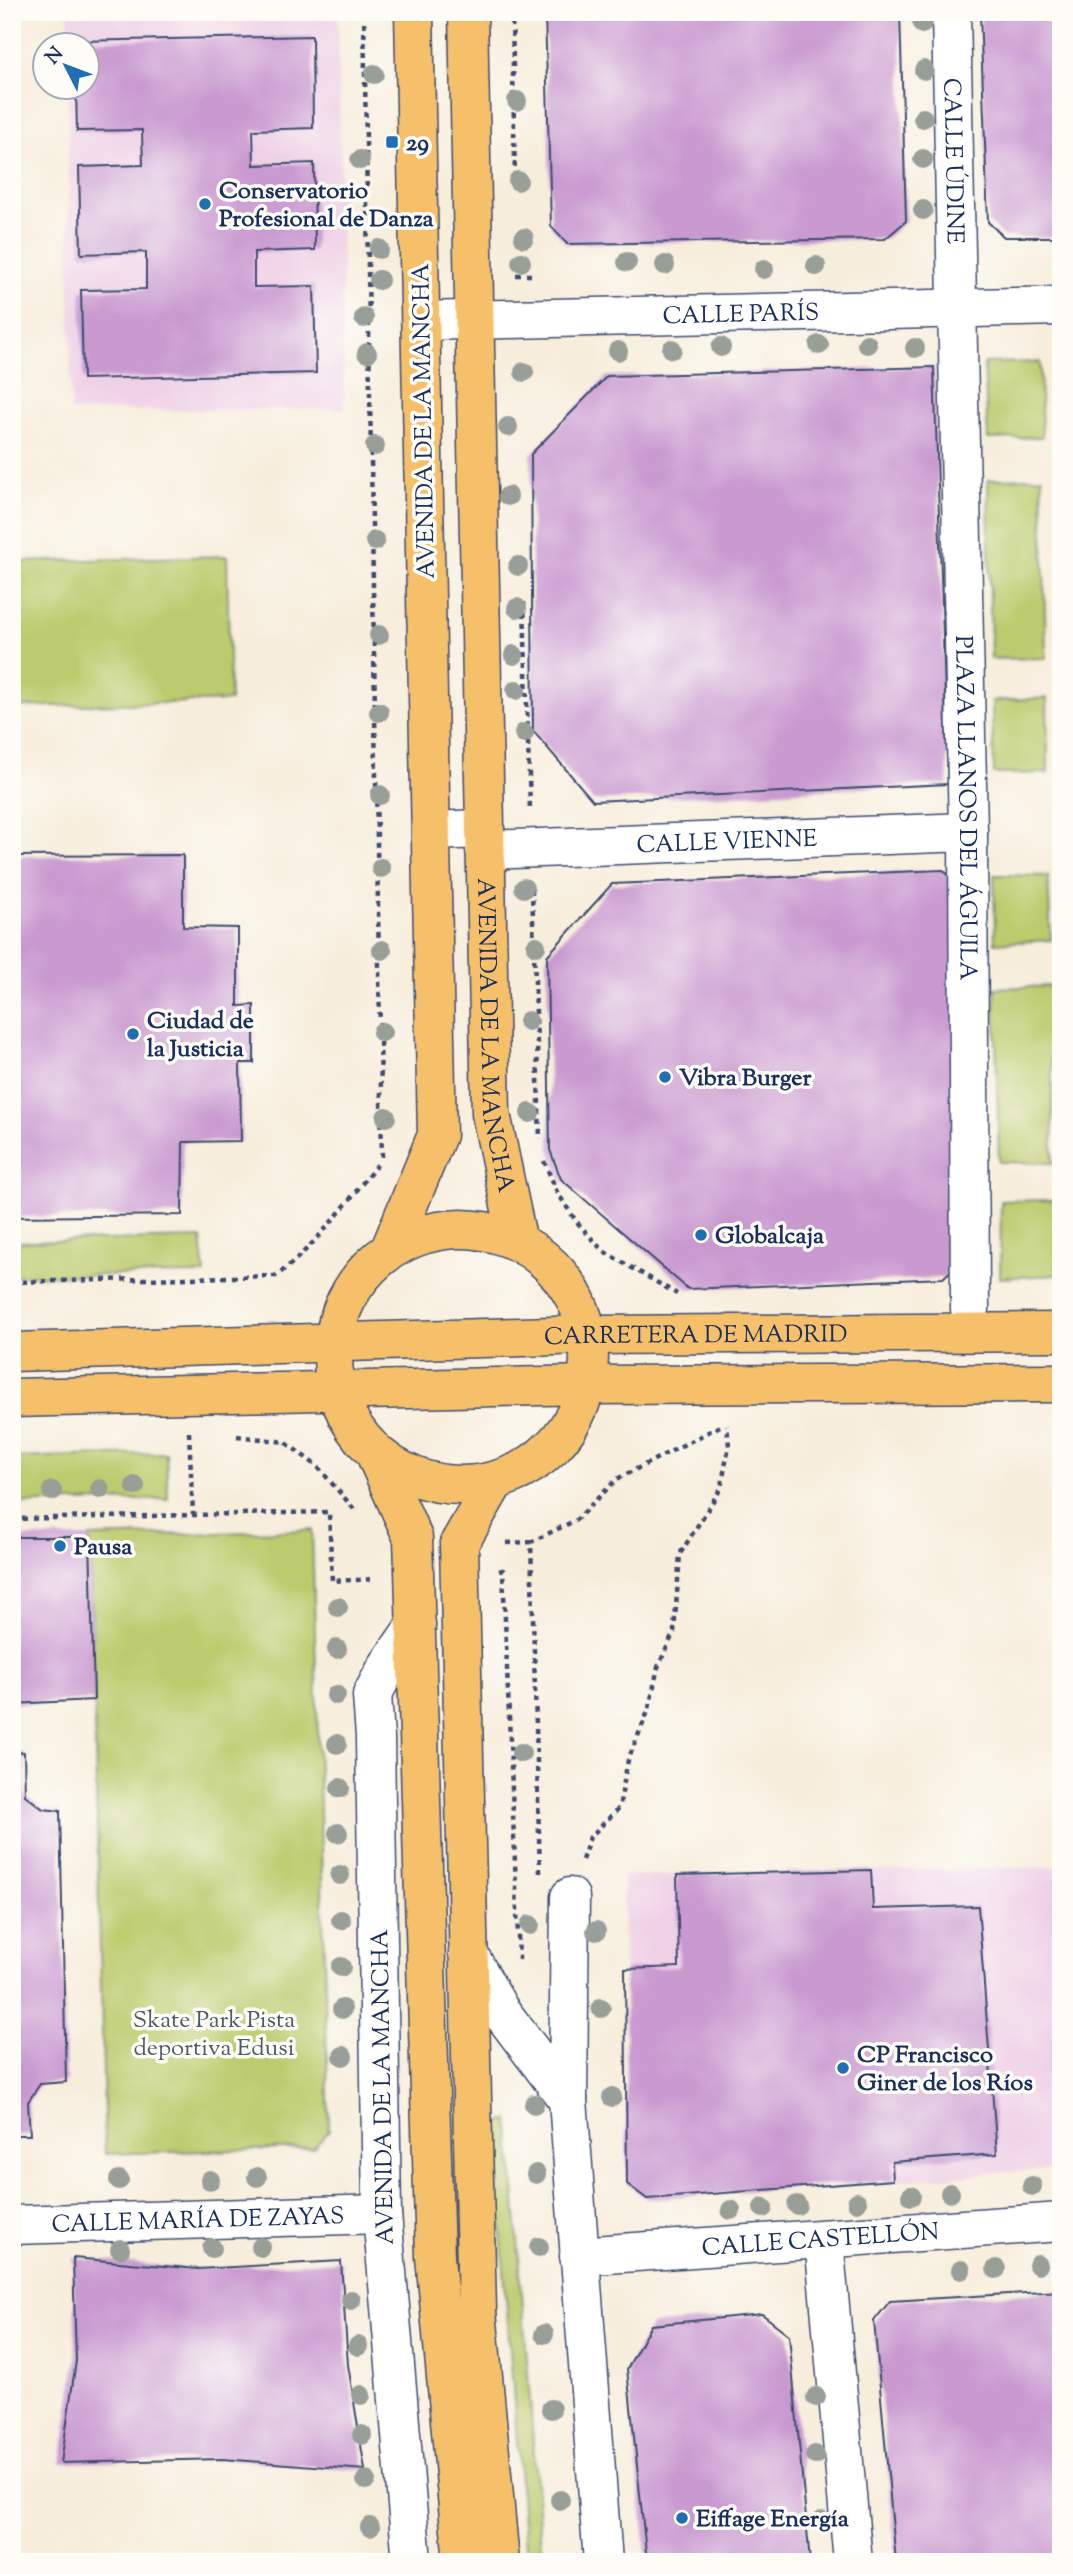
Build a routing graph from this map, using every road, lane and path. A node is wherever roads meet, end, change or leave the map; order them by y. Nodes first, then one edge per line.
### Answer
1 (364, 12) edge
2 (414, 12) edge
3 (468, 12) edge
4 (951, 12) edge
5 (1061, 306) edge
6 (957, 309) junction
7 (474, 319) junction
8 (421, 321) junction
9 (431, 831) junction
10 (968, 832) junction
11 (485, 839) junction
12 (427, 1156) junction
13 (380, 1161) junction
14 (517, 1238) junction
15 (391, 1247) junction
16 (12, 1282) edge
17 (970, 1309) dead end
18 (1061, 1332) edge
19 (589, 1335) junction
20 (331, 1342) junction
21 (12, 1352) edge
22 (1061, 1383) edge
23 (588, 1385) junction
24 (335, 1392) junction
25 (12, 1398) edge
26 (727, 1423) dead end
27 (226, 1436) dead end
28 (175, 1437) dead end
29 (201, 1437) dead end
30 (377, 1458) junction
31 (494, 1483) junction
32 (355, 1511) dead end
33 (12, 1518) edge
34 (531, 1542) dead end
35 (459, 1544) junction
36 (415, 1576) junction
37 (416, 1625) junction
38 (570, 1897) joint
39 (468, 1953) junction
40 (568, 2100) junction
41 (382, 2214) junction
42 (1061, 2222) edge
43 (12, 2225) edge
44 (824, 2240) junction
45 (579, 2256) junction
46 (412, 2562) edge
47 (463, 2562) edge
48 (500, 2562) edge
49 (603, 2562) edge
50 (853, 2562) edge

1 - 13 path
2 - 8 main road, AVENIDA DE LA MANCHA
3 - 7 main road, AVENIDA DE LA MANCHA
4 - 6 street, CALLE ÚDINE
5 - 6 street, CALLE PARÍS
6 - 7 street, CALLE PARÍS
6 - 10 street, PLAZA LLANOS DEL ÁGUILA
7 - 8 street, CALLE PARÍS
7 - 11 main road, AVENIDA DE LA MANCHA
8 - 9 main road, AVENIDA DE LA MANCHA
9 - 11 street
9 - 12 main road, AVENIDA DE LA MANCHA
10 - 11 street, CALLE VIENNE
10 - 17 street, PLAZA LLANOS DEL ÁGUILA
11 - 14 main road, AVENIDA DE LA MANCHA
12 - 13 path
12 - 15 main road, AVENIDA DE LA MANCHA
13 - 16 path
14 - 15 main road, AVENIDA DE LA MANCHA
14 - 19 main road, AVENIDA DE LA MANCHA
15 - 20 main road, AVENIDA DE LA MANCHA
18 - 19 main road, CARRETERA DE MADRID
19 - 20 main road, CARRETERA DE MADRID
19 - 23 main road, AVENIDA DE LA MANCHA
20 - 21 main road, CARRETERA DE MADRID
20 - 24 main road, AVENIDA DE LA MANCHA
22 - 23 main road, CARRETERA DE MADRID
23 - 24 main road, CARRETERA DE MADRID
23 - 31 main road, AVENIDA DE LA MANCHA
24 - 25 main road, CARRETERA DE MADRID
24 - 30 main road, AVENIDA DE LA MANCHA
26 - 38 path
27 - 32 path
28 - 29 path
30 - 31 main road, AVENIDA DE LA MANCHA
30 - 36 main road, AVENIDA DE LA MANCHA
31 - 35 main road
33 - 36 path
34 - 35 path
35 - 39 main road
36 - 37 main road, AVENIDA DE LA MANCHA
37 - 41 street, AVENIDA DE LA MANCHA
37 - 47 main road, AVENIDA DE LA MANCHA
38 - 40 street
39 - 40 street
39 - 48 main road
40 - 45 street
41 - 43 street, CALLE MARÍA DE ZAYAS
41 - 46 street, AVENIDA DE LA MANCHA
42 - 44 street, CALLE CASTELLÓN
44 - 45 street, CALLE CASTELLÓN
44 - 50 street
45 - 49 street

